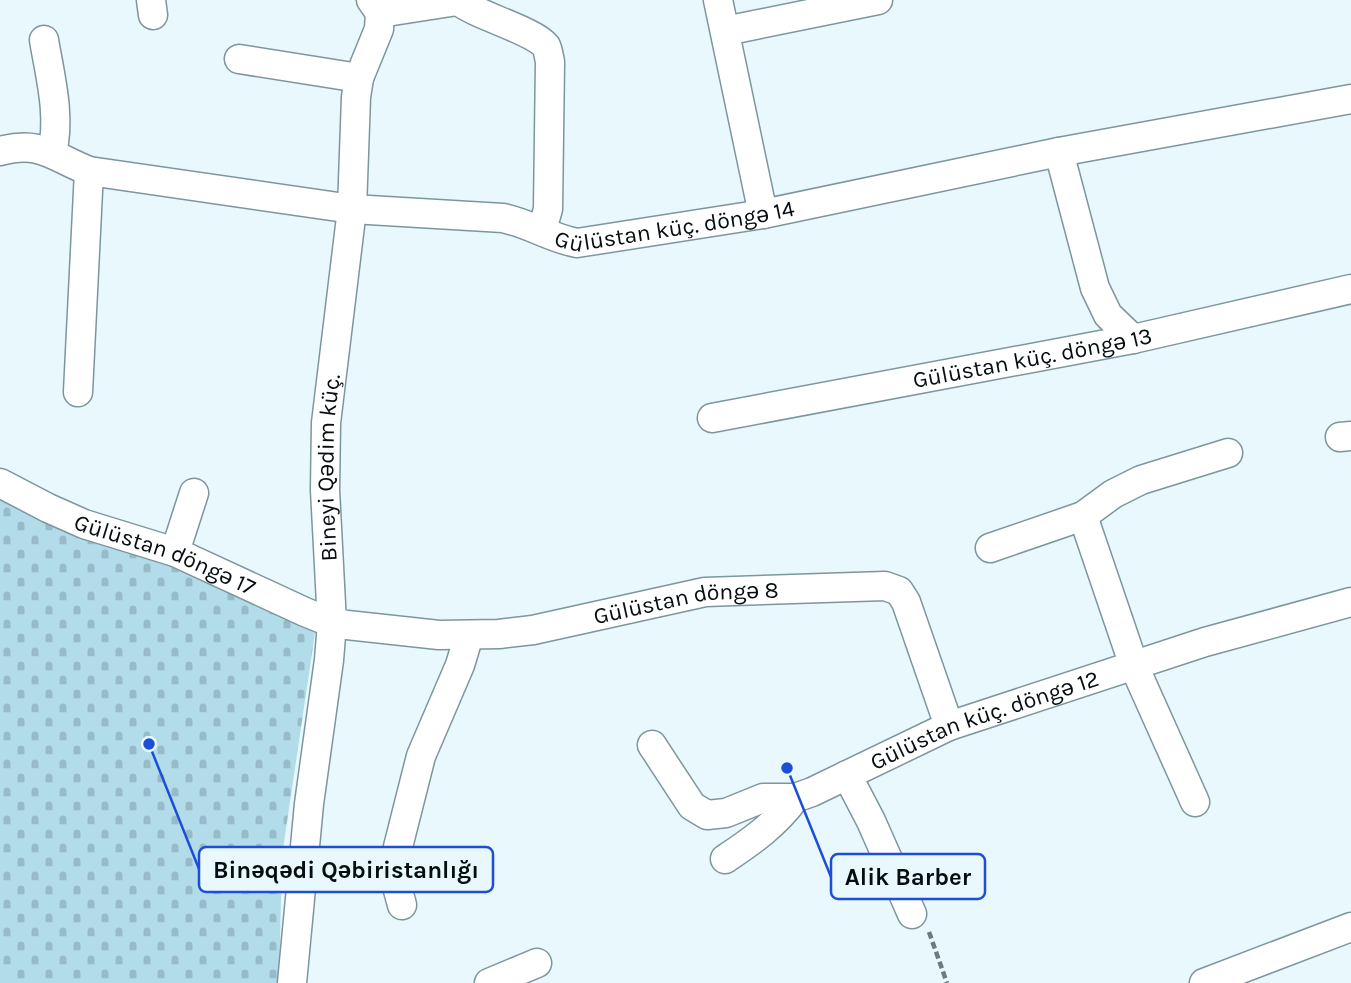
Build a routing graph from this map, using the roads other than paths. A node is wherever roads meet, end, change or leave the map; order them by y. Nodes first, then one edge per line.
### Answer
1 (718, 0) edge
2 (878, 0) edge
3 (457, 1) edge
4 (376, 7) edge
5 (725, 31) junction
6 (44, 40) dead end
7 (239, 58) dead end
8 (359, 78) junction
9 (1351, 99) edge
10 (0, 151) edge
11 (1059, 152) junction
12 (52, 153) junction
13 (89, 171) junction
14 (352, 209) junction
15 (763, 214) junction
16 (542, 230) junction
17 (1351, 289) edge
18 (1133, 339) junction
19 (78, 392) dead end
20 (712, 418) dead end
21 (1228, 453) dead end
22 (0, 483) edge
23 (194, 494) dead end
24 (1083, 516) junction
25 (990, 548) dead end
26 (175, 552) junction
27 (1351, 602) edge
28 (332, 623) junction
29 (469, 635) junction
30 (1134, 666) junction
31 (949, 726) junction
32 (652, 745) dead end
33 (847, 775) junction
34 (795, 798) junction
35 (1195, 802) dead end
36 (725, 859) dead end
37 (402, 905) dead end
38 (912, 914) road end
39 (1351, 927) edge
40 (537, 963) dead end
41 (292, 983) edge
42 (489, 983) edge
43 (1204, 983) edge

1 - 5 street
2 - 5 street
3 - 4 street
3 - 16 street
4 - 8 street, Bineyi Qədim küç.
5 - 15 street
6 - 12 street
7 - 8 street
8 - 14 street, Bineyi Qədim küç.
9 - 11 street, Gülüstan küç. döngə 14
10 - 12 street, Gülüstan küç. döngə 14
11 - 15 street, Gülüstan küç. döngə 14
11 - 18 street
12 - 13 street, Gülüstan küç. döngə 14
13 - 14 street, Gülüstan küç. döngə 14
13 - 19 street
14 - 16 street, Gülüstan küç. döngə 14
14 - 28 street, Bineyi Qədim küç.
15 - 16 street, Gülüstan küç. döngə 14
17 - 18 street, Gülüstan küç. döngə 13
18 - 20 street, Gülüstan küç. döngə 13
21 - 24 street
22 - 26 street, Gülüstan döngə 17
23 - 26 street
24 - 25 street
24 - 30 street
26 - 28 street, Gülüstan döngə 17
27 - 30 street, Gülüstan küç. döngə 12
28 - 29 street, Gülüstan döngə 8
28 - 41 street, Bineyi Qədim küç.
29 - 31 street, Gülüstan döngə 8
29 - 37 street
30 - 31 street, Gülüstan küç. döngə 12
30 - 35 street
31 - 33 street, Gülüstan küç. döngə 12
32 - 34 street, Gülüstan küç. döngə 12
33 - 34 street, Gülüstan küç. döngə 12
33 - 38 street
34 - 36 street
39 - 43 street
40 - 42 street

